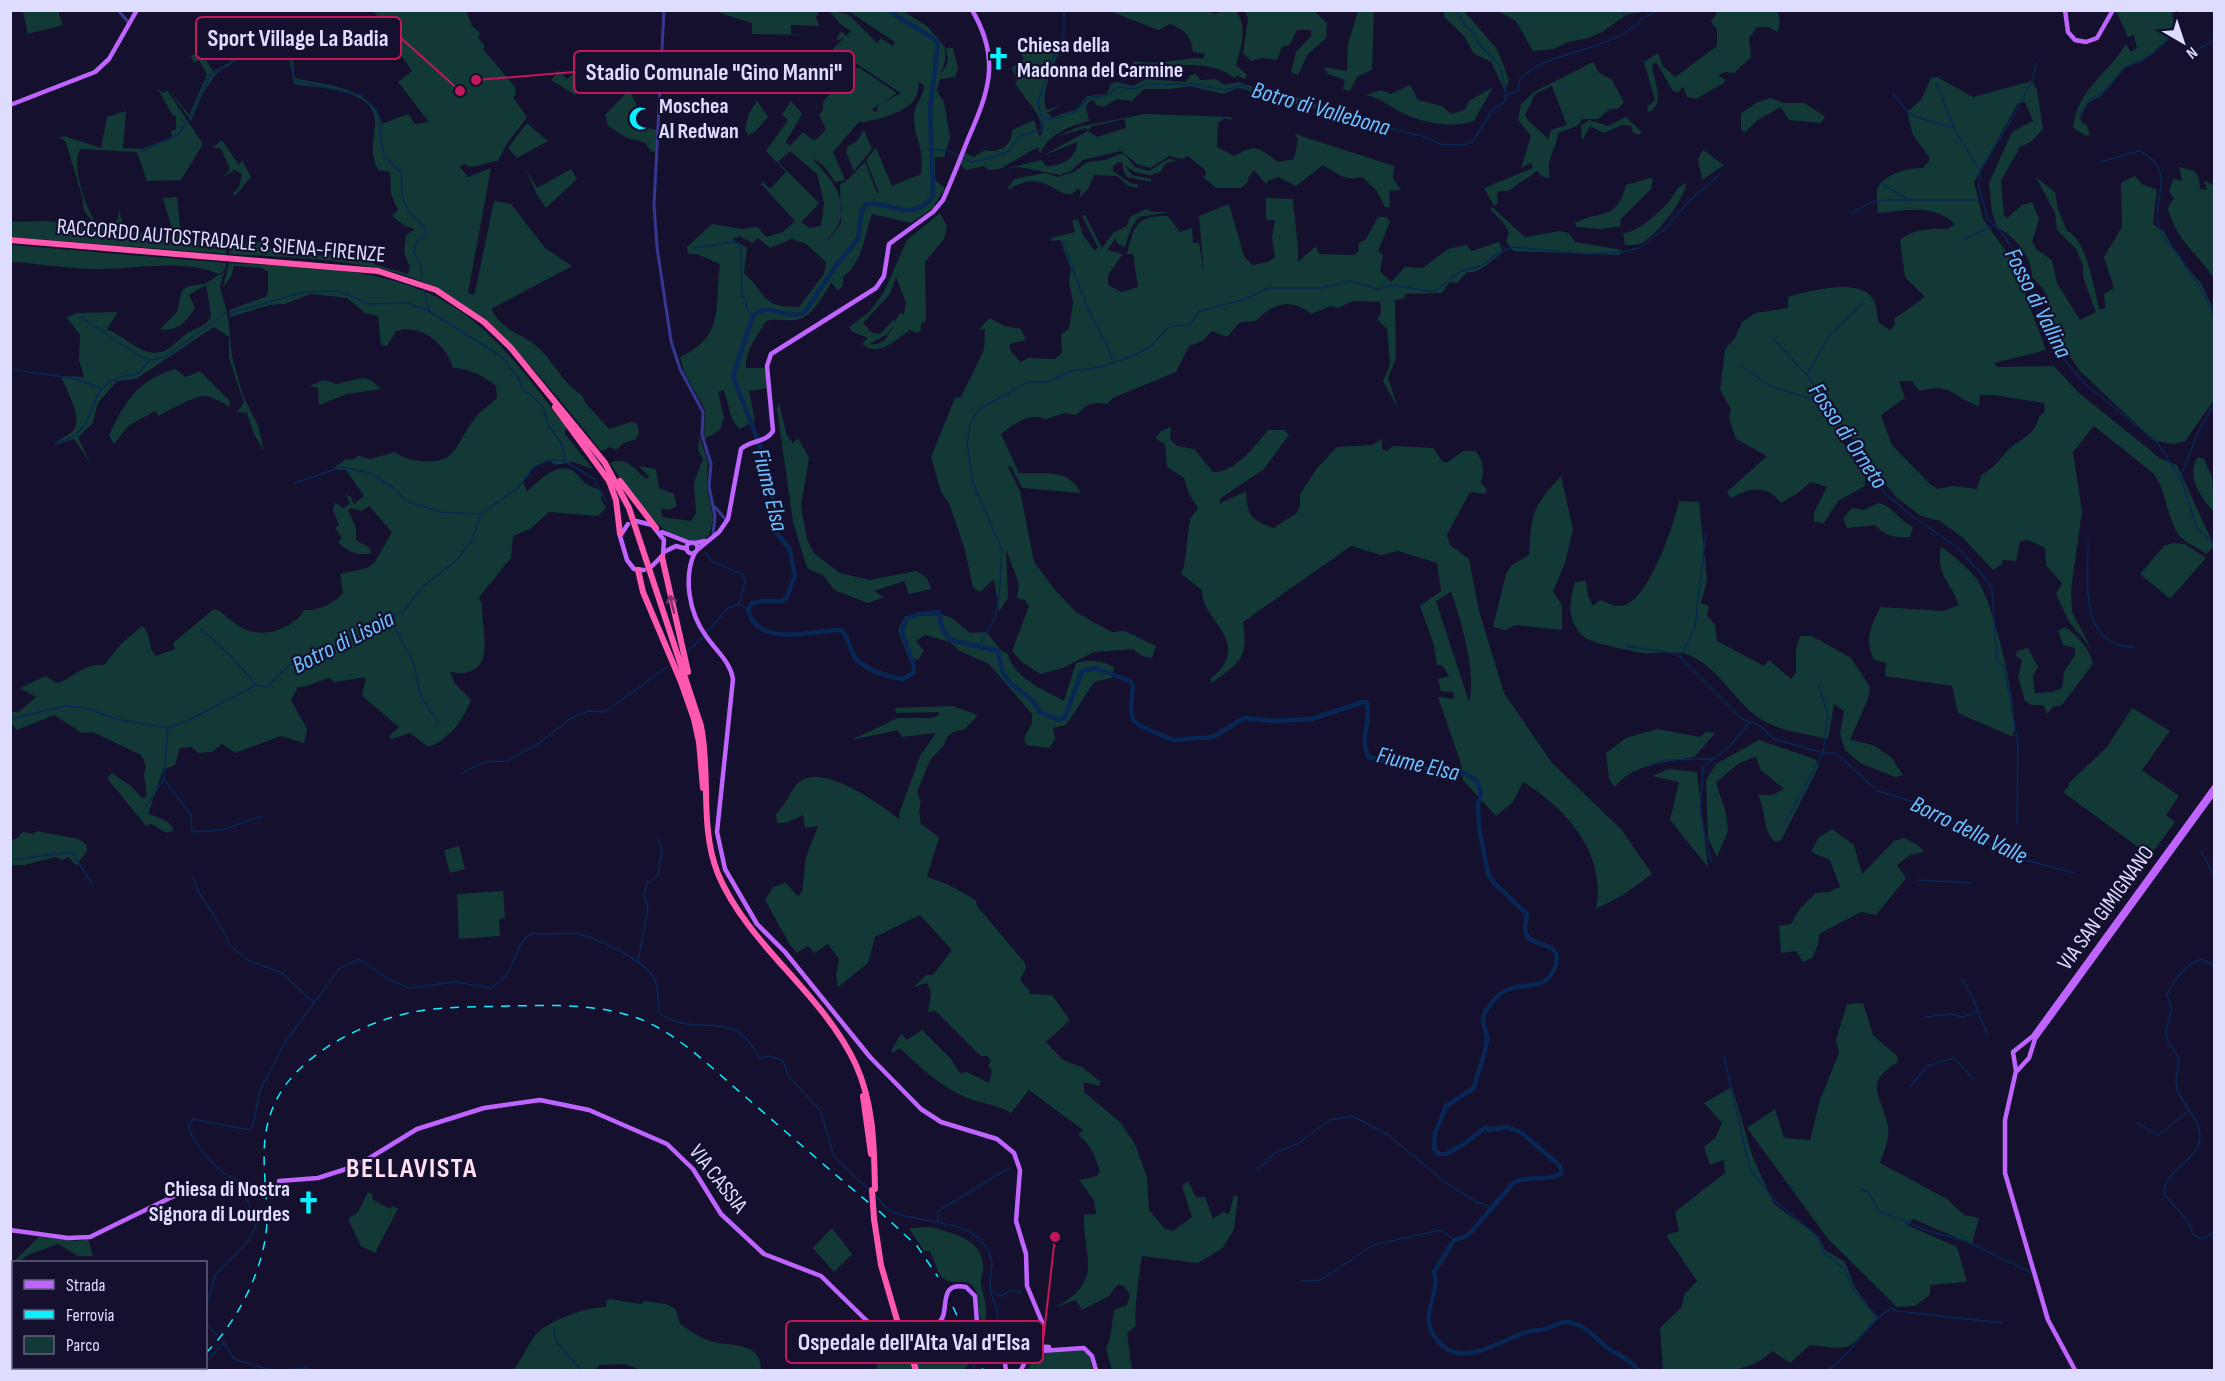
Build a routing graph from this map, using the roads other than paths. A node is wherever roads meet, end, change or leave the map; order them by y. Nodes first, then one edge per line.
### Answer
1 (118, 10) edge
2 (137, 10) edge
3 (664, 10) edge
4 (972, 10) edge
5 (2065, 10) edge
6 (2113, 10) edge
7 (130, 24) junction
8 (10, 105) edge
9 (10, 241) edge
10 (555, 407) junction
11 (568, 416) junction
12 (713, 504) junction
13 (730, 509) junction
14 (719, 511) junction
15 (715, 517) junction
16 (636, 521) dead end
17 (725, 521) junction
18 (628, 524) dead end
19 (658, 529) junction
20 (620, 534) junction
21 (714, 535) junction
22 (692, 543) junction
23 (687, 550) junction
24 (696, 551) junction
25 (663, 555) junction
26 (690, 563) junction
27 (651, 567) dead end
28 (641, 570) joint
29 (706, 763) junction
30 (2214, 788) edge
31 (703, 789) junction
32 (2214, 793) edge
33 (2022, 1045) junction
34 (2030, 1051) junction
35 (2015, 1059) junction
36 (2024, 1061) junction
37 (2016, 1073) junction
38 (279, 1181) dead end
39 (209, 1186) dead end
40 (873, 1190) junction
41 (1017, 1202) junction
42 (10, 1230) edge
43 (1033, 1297) junction
44 (1039, 1310) junction
45 (1036, 1338) junction
46 (1040, 1345) junction
47 (1032, 1346) junction
48 (1084, 1348) junction
49 (1023, 1359) junction
50 (2075, 1370) edge
51 (914, 1371) edge
52 (1006, 1371) edge
53 (1020, 1371) edge
54 (1096, 1371) edge

1 - 7 street
2 - 7 main road
3 - 12 street
4 - 13 main road
5 - 6 main road
7 - 8 main road
9 - 10 highway, RACCORDO AUTOSTRADALE 3 SIENA-FIRENZE
9 - 11 highway, RACCORDO AUTOSTRADALE 3 SIENA-FIRENZE
10 - 20 highway
10 - 31 highway, RACCORDO AUTOSTRADALE 3 SIENA-FIRENZE
11 - 19 highway
11 - 29 highway, RACCORDO AUTOSTRADALE 3 SIENA-FIRENZE
12 - 14 street
12 - 15 street
13 - 14 street
13 - 17 main road
13 - 21 main road
14 - 17 street
15 - 17 street
15 - 21 street
16 - 19 main road
17 - 21 main road
18 - 20 main road
19 - 22 main road
19 - 25 main road
20 - 28 main road
21 - 22 main road
21 - 24 main road
22 - 23 main road
22 - 24 main road
23 - 24 main road
23 - 25 main road
23 - 26 main road
24 - 26 main road
25 - 27 main road
29 -> 25 highway
26 - 41 main road
28 - 31 highway
29 - 40 highway, RACCORDO AUTOSTRADALE 3 SIENA-FIRENZE
30 - 33 main road, VIA SAN GIMIGNANO
31 - 40 highway, RACCORDO AUTOSTRADALE 3 SIENA-FIRENZE
32 - 34 main road, VIA SAN GIMIGNANO
33 - 34 main road
33 - 35 main road
34 - 36 main road
35 - 36 main road
35 - 37 main road
36 - 37 main road
37 - 50 main road
38 - 52 main road, VIA CASSIA, bridge
39 - 42 main road
40 - 51 highway, RACCORDO AUTOSTRADALE 3 SIENA-FIRENZE, bridge
41 - 43 main road
41 - 43 main road
43 - 44 main road
44 - 45 main road
44 - 49 main road
45 - 46 main road
45 - 47 main road
46 - 47 main road
46 - 48 main road
47 - 49 main road
48 - 49 main road
48 - 54 main road
49 - 53 main road

